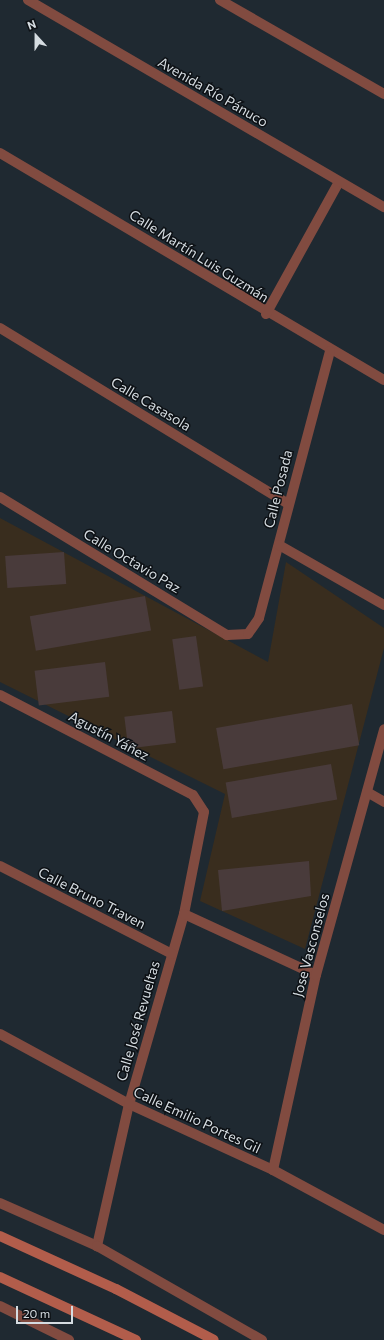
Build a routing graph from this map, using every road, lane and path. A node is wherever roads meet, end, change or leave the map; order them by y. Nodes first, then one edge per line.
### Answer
1 (28, 0) edge
2 (220, 0) edge
3 (384, 94) edge
4 (0, 153) edge
5 (339, 182) junction
6 (384, 207) edge
7 (266, 314) junction
8 (0, 328) edge
9 (330, 351) junction
10 (384, 380) edge
11 (0, 497) edge
12 (287, 503) junction
13 (279, 545) junction
14 (384, 605) edge
15 (252, 632) joint
16 (0, 695) edge
17 (384, 729) edge
18 (367, 792) junction
19 (384, 802) edge
20 (202, 805) joint
21 (0, 866) edge
22 (184, 914) junction
23 (172, 954) junction
24 (316, 975) junction
25 (0, 1034) edge
26 (129, 1104) junction
27 (273, 1170) junction
28 (0, 1203) edge
29 (384, 1230) edge
30 (0, 1236) edge
31 (97, 1246) junction
32 (0, 1277) edge
33 (0, 1306) edge
34 (69, 1340) edge
35 (136, 1340) edge
36 (214, 1340) edge
37 (262, 1340) edge

1 - 5 street, Avenida Río Pánuco
2 - 3 street
4 - 7 street, Calle Martín Luis Guzmán
5 - 6 street, Avenida Río Pánuco
5 - 7 street
7 - 9 street, Calle Martín Luis Guzmán
8 - 12 street, Calle Casasola
9 - 10 street, Calle Martín Luis Guzmán
9 - 12 street, Calle Posada
11 - 15 street, Calle Octavio Paz
12 - 13 street, Calle Posada
13 - 14 street
13 - 15 street, Calle Posada
16 - 20 street, Agustín Yáñez
17 - 18 street, Jose Vasconselos
18 - 19 street
18 - 24 street, Jose Vasconselos
20 - 22 street, Calle José Revueltas
21 - 23 street, Calle Bruno Traven
22 - 23 street, Calle José Revueltas
22 - 24 street
23 - 26 street, Calle José Revueltas
24 - 27 street, Jose Vasconselos
25 - 26 street, Calle Emilio Portes Gil
26 - 27 street, Calle Emilio Portes Gil
26 - 31 street, Calle José Revueltas
27 - 29 street, Calle Emilio Portes Gil
28 - 31 street
30 - 36 main road
31 - 37 street
32 - 35 main road
33 - 34 street

